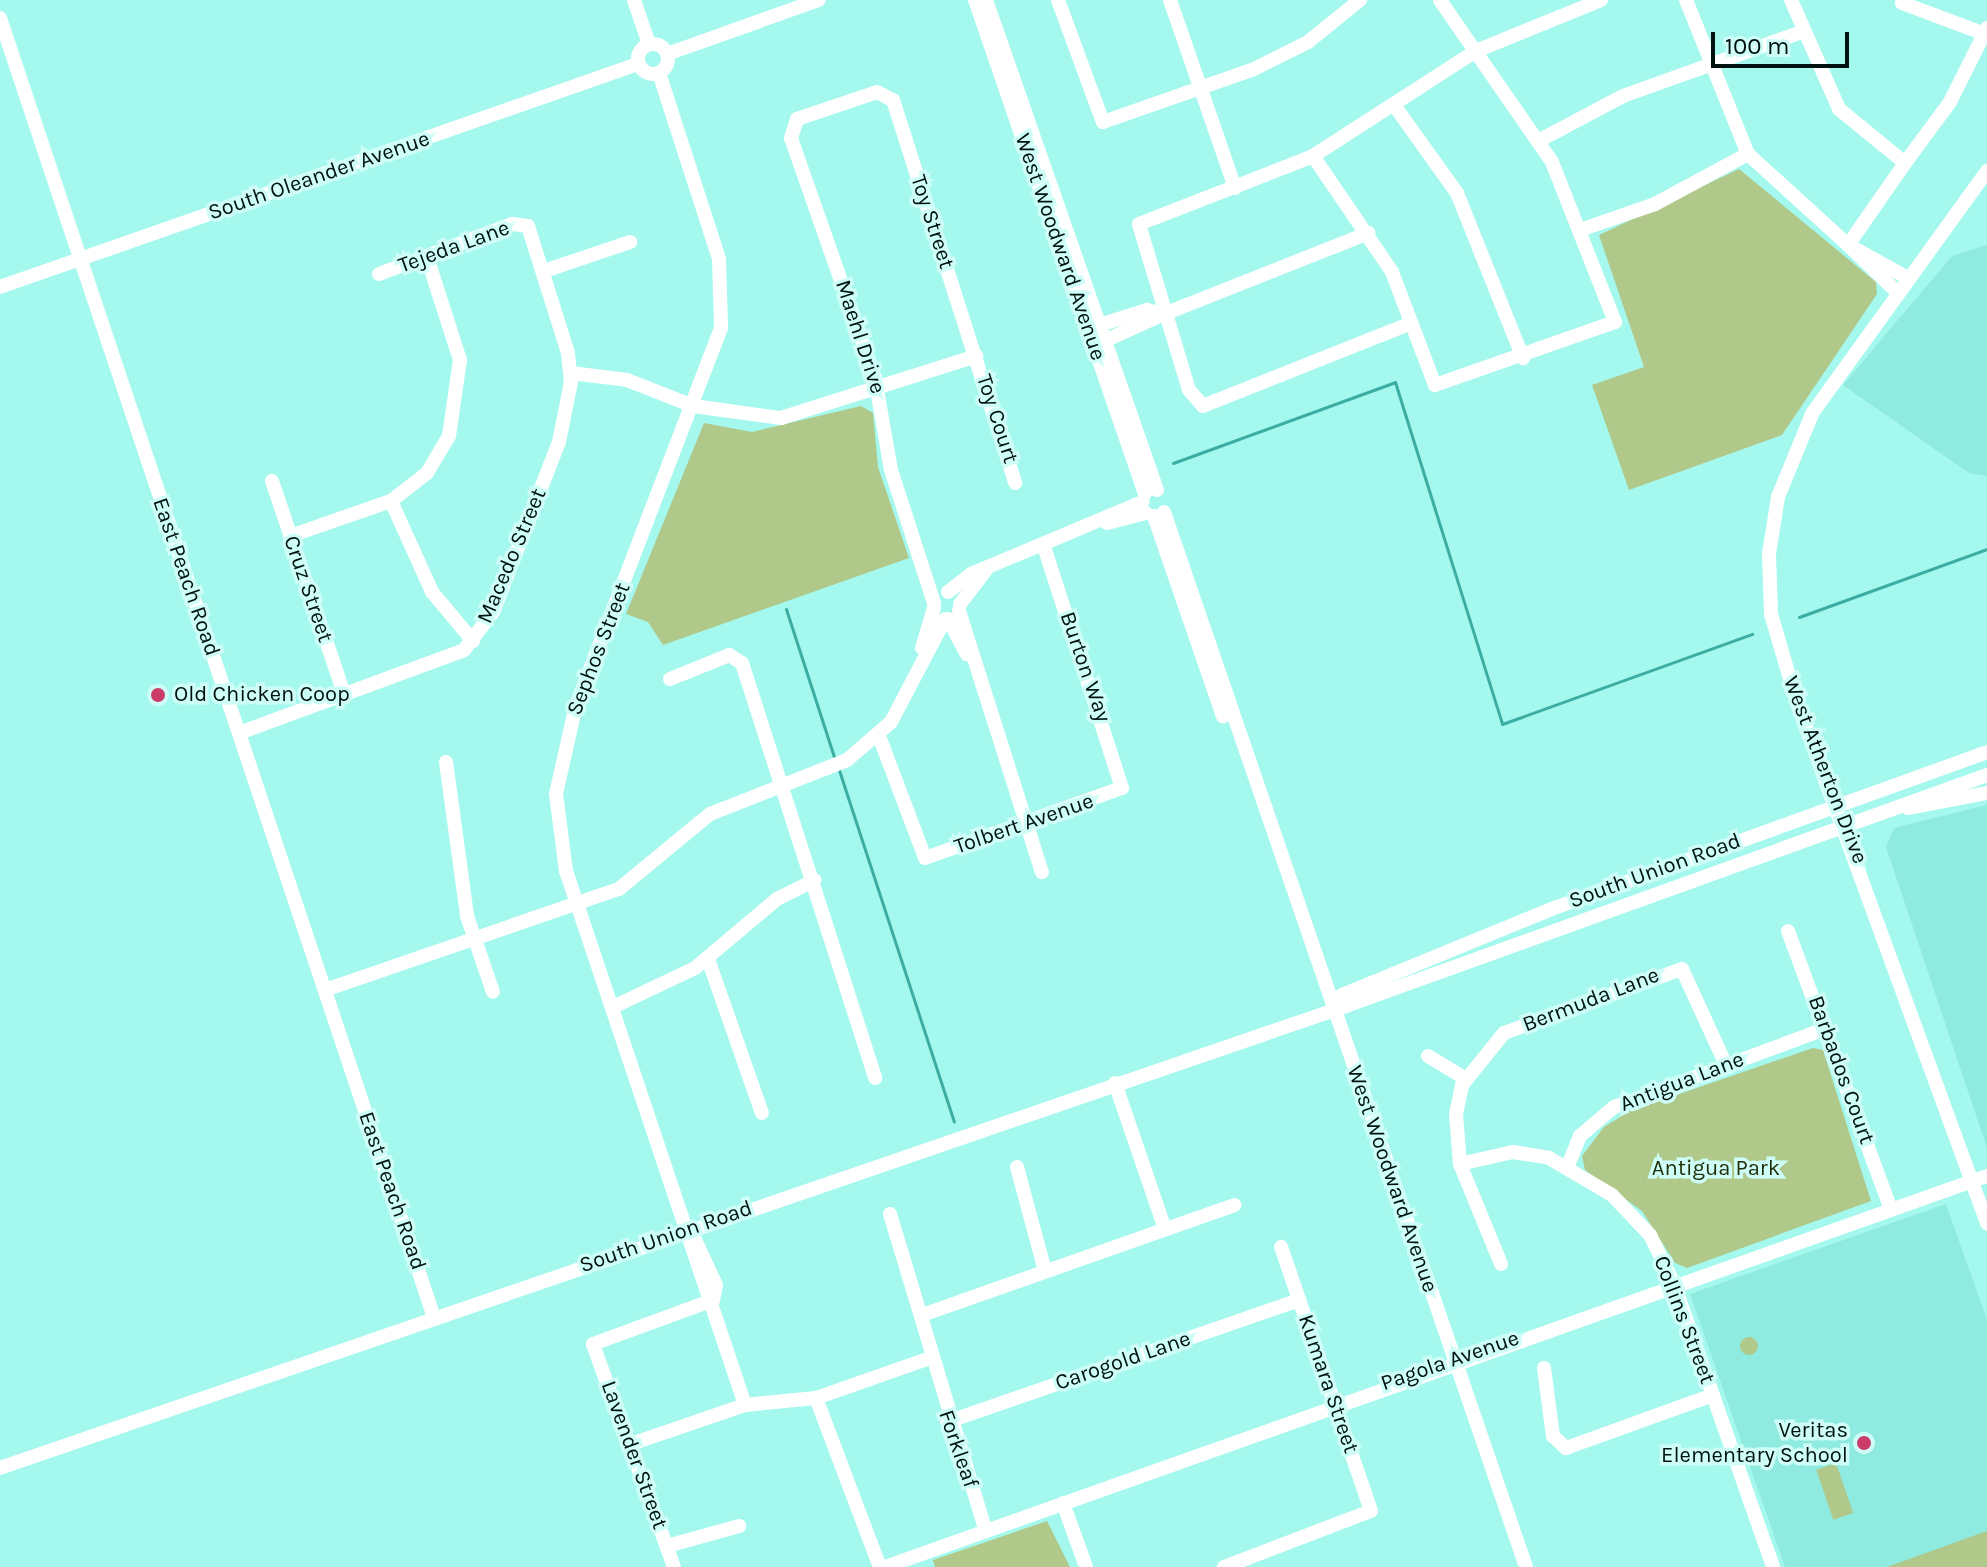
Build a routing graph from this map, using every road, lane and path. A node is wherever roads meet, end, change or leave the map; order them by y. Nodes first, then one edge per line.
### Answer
1 (634, 0) edge
2 (819, 0) edge
3 (975, 0) edge
4 (986, 0) edge
5 (1058, 0) edge
6 (1170, 0) edge
7 (1360, 0) edge
8 (1440, 0) edge
9 (1601, 0) edge
10 (1686, 0) edge
11 (1791, 0) edge
12 (1902, 3) dead end
13 (0, 18) edge
14 (1986, 31) edge
15 (1802, 32) junction
16 (649, 44) junction
17 (1476, 51) junction
18 (667, 54) junction
19 (638, 64) junction
20 (1709, 64) junction
21 (659, 73) junction
22 (1201, 91) junction
23 (1394, 105) junction
24 (791, 127) joint
25 (1540, 140) junction
26 (1748, 154) junction
27 (1313, 156) junction
28 (1905, 163) junction
29 (1987, 171) edge
30 (1235, 188) junction
31 (528, 226) joint
32 (1583, 229) junction
33 (1369, 233) junction
34 (630, 242) dead end
35 (1848, 245) junction
36 (427, 257) junction
37 (80, 259) junction
38 (547, 270) junction
39 (379, 274) dead end
40 (1908, 278) junction
41 (0, 287) edge
42 (1898, 293) junction
43 (1086, 304) junction
44 (1164, 314) junction
45 (1409, 324) junction
46 (1094, 327) junction
47 (1100, 344) junction
48 (976, 356) junction
49 (1523, 358) junction
50 (571, 373) junction
51 (878, 388) junction
52 (693, 406) junction
53 (272, 481) dead end
54 (1015, 483) dead end
55 (391, 501) junction
56 (1151, 504) junction
57 (290, 536) junction
58 (1044, 546) junction
59 (918, 550) junction
60 (986, 570) junction
61 (947, 592) junction
62 (946, 611) junction
63 (936, 633) junction
64 (955, 639) junction
65 (473, 641) junction
66 (921, 653) junction
67 (970, 658) junction
68 (670, 679) dead end
69 (345, 697) junction
70 (239, 733) junction
71 (879, 736) junction
72 (1987, 752) edge
73 (446, 762) dead end
74 (1987, 775) edge
75 (782, 780) junction
76 (1122, 788) joint
77 (1987, 793) edge
78 (1838, 805) junction
79 (1895, 809) junction
80 (1026, 825) junction
81 (1847, 825) junction
82 (1042, 872) dead end
83 (815, 880) junction
84 (578, 904) junction
85 (1788, 931) dead end
86 (475, 942) junction
87 (708, 959) junction
88 (325, 990) junction
89 (493, 992) dead end
90 (613, 1007) junction
91 (1332, 1008) junction
92 (1825, 1029) junction
93 (1428, 1056) dead end
94 (1726, 1065) junction
95 (875, 1078) dead end
96 (1466, 1079) junction
97 (1115, 1083) junction
98 (762, 1113) dead end
99 (1460, 1164) junction
100 (1017, 1167) dead end
101 (1567, 1168) junction
102 (1980, 1179) edge
103 (1234, 1205) dead end
104 (1891, 1209) junction
105 (890, 1214) dead end
106 (1987, 1223) edge
107 (689, 1229) junction
108 (1165, 1229) junction
109 (1281, 1247) dead end
110 (1501, 1264) dead end
111 (1045, 1271) junction
112 (1674, 1284) junction
113 (713, 1300) junction
114 (1299, 1300) junction
115 (925, 1314) junction
116 (434, 1317) junction
117 (1455, 1359) junction
118 (935, 1362) junction
119 (1544, 1368) dead end
120 (1713, 1395) junction
121 (816, 1398) junction
122 (1335, 1401) junction
123 (745, 1405) junction
124 (947, 1422) junction
125 (631, 1444) junction
126 (0, 1468) edge
127 (1063, 1503) junction
128 (739, 1526) dead end
129 (985, 1529) junction
130 (667, 1546) junction
131 (674, 1567) edge
132 (883, 1567) edge
133 (1086, 1567) edge
134 (1224, 1567) edge
135 (1526, 1567) edge
136 (1773, 1567) edge

1 - 16 street
2 - 18 street
3 - 43 street, West Woodward Avenue
4 - 43 street, West Woodward Avenue
5 - 22 street
6 - 22 street
7 - 22 street
8 - 17 street
9 - 17 street
10 - 20 street
11 - 15 street
12 - 14 street
13 - 37 street, East Peach Road
14 - 28 street
15 - 20 street
15 - 28 street
16 - 18 street
16 - 19 street
17 - 23 street
17 - 25 street
18 - 21 street
19 - 21 street
19 - 37 street, South Oleander Avenue
20 - 25 street
20 - 26 street
21 - 52 street, Sephos Street
22 - 30 street
23 - 27 street
23 - 49 street
24 - 48 street, Toy Street
24 - 51 street, Maehl Drive
25 - 32 street
26 - 32 street
26 - 35 street
27 - 30 street
27 - 33 street
28 - 35 street
29 - 40 street, West Atherton Drive
30 - 44 street
31 - 36 street, Tejeda Lane
31 - 38 street, Macedo Street
32 - 49 street
33 - 44 street
33 - 45 street
34 - 38 street
35 - 40 street
35 - 42 street
36 - 39 street, Tejeda Lane
36 - 55 street
37 - 41 street, South Oleander Avenue
37 - 70 street, East Peach Road
38 - 50 street, Macedo Street
40 - 42 street, West Atherton Drive
42 - 78 street, West Atherton Drive
43 - 46 street, West Woodward Avenue
44 - 45 street
44 - 46 street
44 - 47 street
45 - 49 street
46 - 47 street, West Woodward Avenue
47 - 56 street, West Woodward Avenue
48 - 51 street
48 - 54 street, Toy Court
50 - 52 street
50 - 65 street, Macedo Street
51 - 52 street
51 - 59 street, Maehl Drive
52 - 84 street, Sephos Street
53 - 57 street, Cruz Street
55 - 57 street
55 - 65 street
56 - 58 street
56 - 91 street, West Woodward Avenue
57 - 69 street, Cruz Street
58 - 60 street
58 - 76 street, Burton Way
59 - 61 street, Maehl Drive
59 - 62 street, Maehl Drive
60 - 61 street
60 - 62 street
61 - 62 street, Maehl Drive
62 - 63 street
62 - 64 street, Maehl Drive
62 - 66 street
62 - 67 street, Maehl Drive
63 - 64 street
63 - 66 street
64 - 67 street, Maehl Drive
65 - 69 street, Macedo Street
66 - 71 street
67 - 80 street, Maehl Drive
68 - 75 street
69 - 70 street, Macedo Street
70 - 88 street, East Peach Road
71 - 75 street
71 - 80 street, Tolbert Avenue
72 - 78 street, South Union Road
73 - 86 street
74 - 79 street, South Union Road
75 - 83 street
75 - 84 street
76 - 80 street, Tolbert Avenue
77 - 79 street
78 - 81 street, West Atherton Drive
78 - 91 street, South Union Road
79 - 81 street, South Union Road
80 - 82 street, Maehl Drive
81 - 91 street, South Union Road
81 - 102 street, West Atherton Drive
83 - 87 street
83 - 95 street
84 - 86 street
84 - 90 street, Sephos Street
85 - 92 street, Barbados Court
86 - 88 street
86 - 89 street
87 - 90 street
87 - 98 street
88 - 116 street, East Peach Road
90 - 107 street, Sephos Street
91 - 97 street, South Union Road
91 - 117 street, West Woodward Avenue
92 - 94 street, Antigua Lane
92 - 104 street, Barbados Court
93 - 96 street
94 - 96 street, Bermuda Lane
94 - 101 street, Antigua Lane
96 - 99 street, Bermuda Lane
97 - 107 street, South Union Road
97 - 108 street
99 - 101 street, Collins Street
99 - 110 street, Bermuda Lane
100 - 111 street
101 - 112 street, Collins Street
102 - 104 street, Pagola Avenue
102 - 106 street, West Atherton Drive
103 - 108 street
104 - 112 street, Pagola Avenue
105 - 115 street, Forkleaf
107 - 113 street, Sephos Street
107 - 116 street, South Union Road
108 - 111 street
109 - 114 street, Kumara Street
111 - 115 street
112 - 117 street, Pagola Avenue
112 - 120 street, Collins Street
113 - 123 street, Sephos Street
113 - 125 street, Lavender Street
114 - 122 street, Kumara Street
114 - 124 street, Carogold Lane
115 - 118 street, Forkleaf
116 - 126 street, South Union Road
117 - 122 street, Pagola Avenue
117 - 135 street, West Woodward Avenue
118 - 121 street
118 - 124 street, Forkleaf
119 - 120 street
120 - 136 street, Collins Street
121 - 123 street
121 - 132 street
122 - 127 street, Pagola Avenue
122 - 134 street, Kumara Street
123 - 125 street
124 - 129 street, Forkleaf
125 - 130 street, Lavender Street
127 - 129 street, Pagola Avenue
127 - 133 street
128 - 130 street
129 - 132 street, Pagola Avenue
130 - 131 street, Lavender Street

